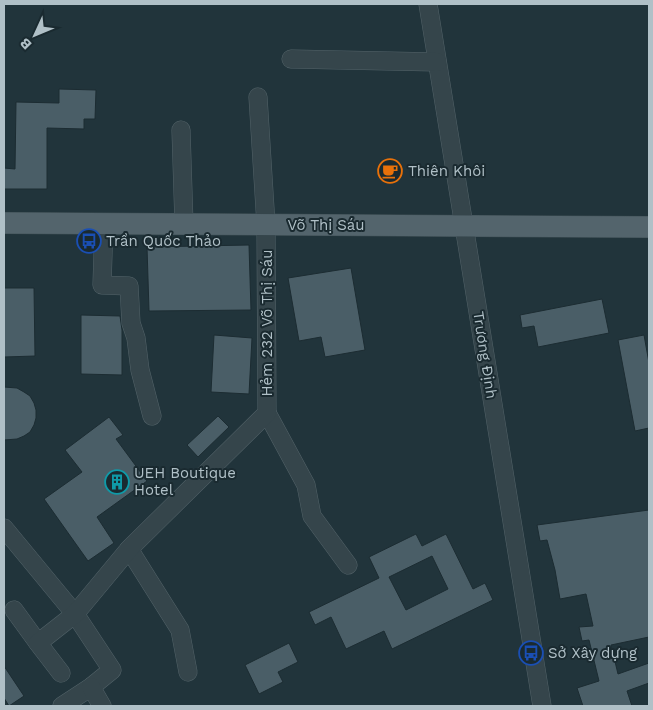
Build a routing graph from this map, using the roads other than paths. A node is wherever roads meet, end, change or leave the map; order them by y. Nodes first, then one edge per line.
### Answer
1 (428, 4) edge
2 (291, 59) dead end
3 (437, 62) junction
4 (258, 97) dead end
5 (181, 130) dead end
6 (4, 223) edge
7 (104, 223) junction
8 (184, 224) junction
9 (266, 225) junction
10 (464, 226) junction
11 (649, 227) edge
12 (267, 413) junction
13 (152, 416) dead end
14 (4, 528) edge
15 (129, 549) junction
16 (348, 565) dead end
17 (14, 610) dead end
18 (75, 614) junction
19 (38, 643) junction
20 (188, 672) dead end
21 (62, 673) dead end
22 (91, 687) junction
23 (62, 706) edge
24 (102, 706) edge
25 (542, 706) edge

1 - 3 street, Trương Định
2 - 3 street
3 - 10 street, Trương Định
4 - 9 street, Hẻm 232 Võ Thị Sáu
5 - 8 street
6 - 7 main road, Võ Thị Sáu
7 - 8 main road, Võ Thị Sáu
7 - 13 street
8 - 9 main road, Võ Thị Sáu
9 - 10 main road, Võ Thị Sáu
9 - 12 street, Hẻm 232 Võ Thị Sáu
10 - 11 main road, Võ Thị Sáu
10 - 25 street, Trương Định
12 - 15 street, Hẻm 232 Võ Thị Sáu
12 - 16 street
14 - 18 street
15 - 18 street, Hẻm 232 Võ Thị Sáu
15 - 20 street
17 - 19 street
18 - 19 street, Hẻm 232 Võ Thị Sáu
18 - 22 street
19 - 21 street
22 - 23 street
22 - 24 street

